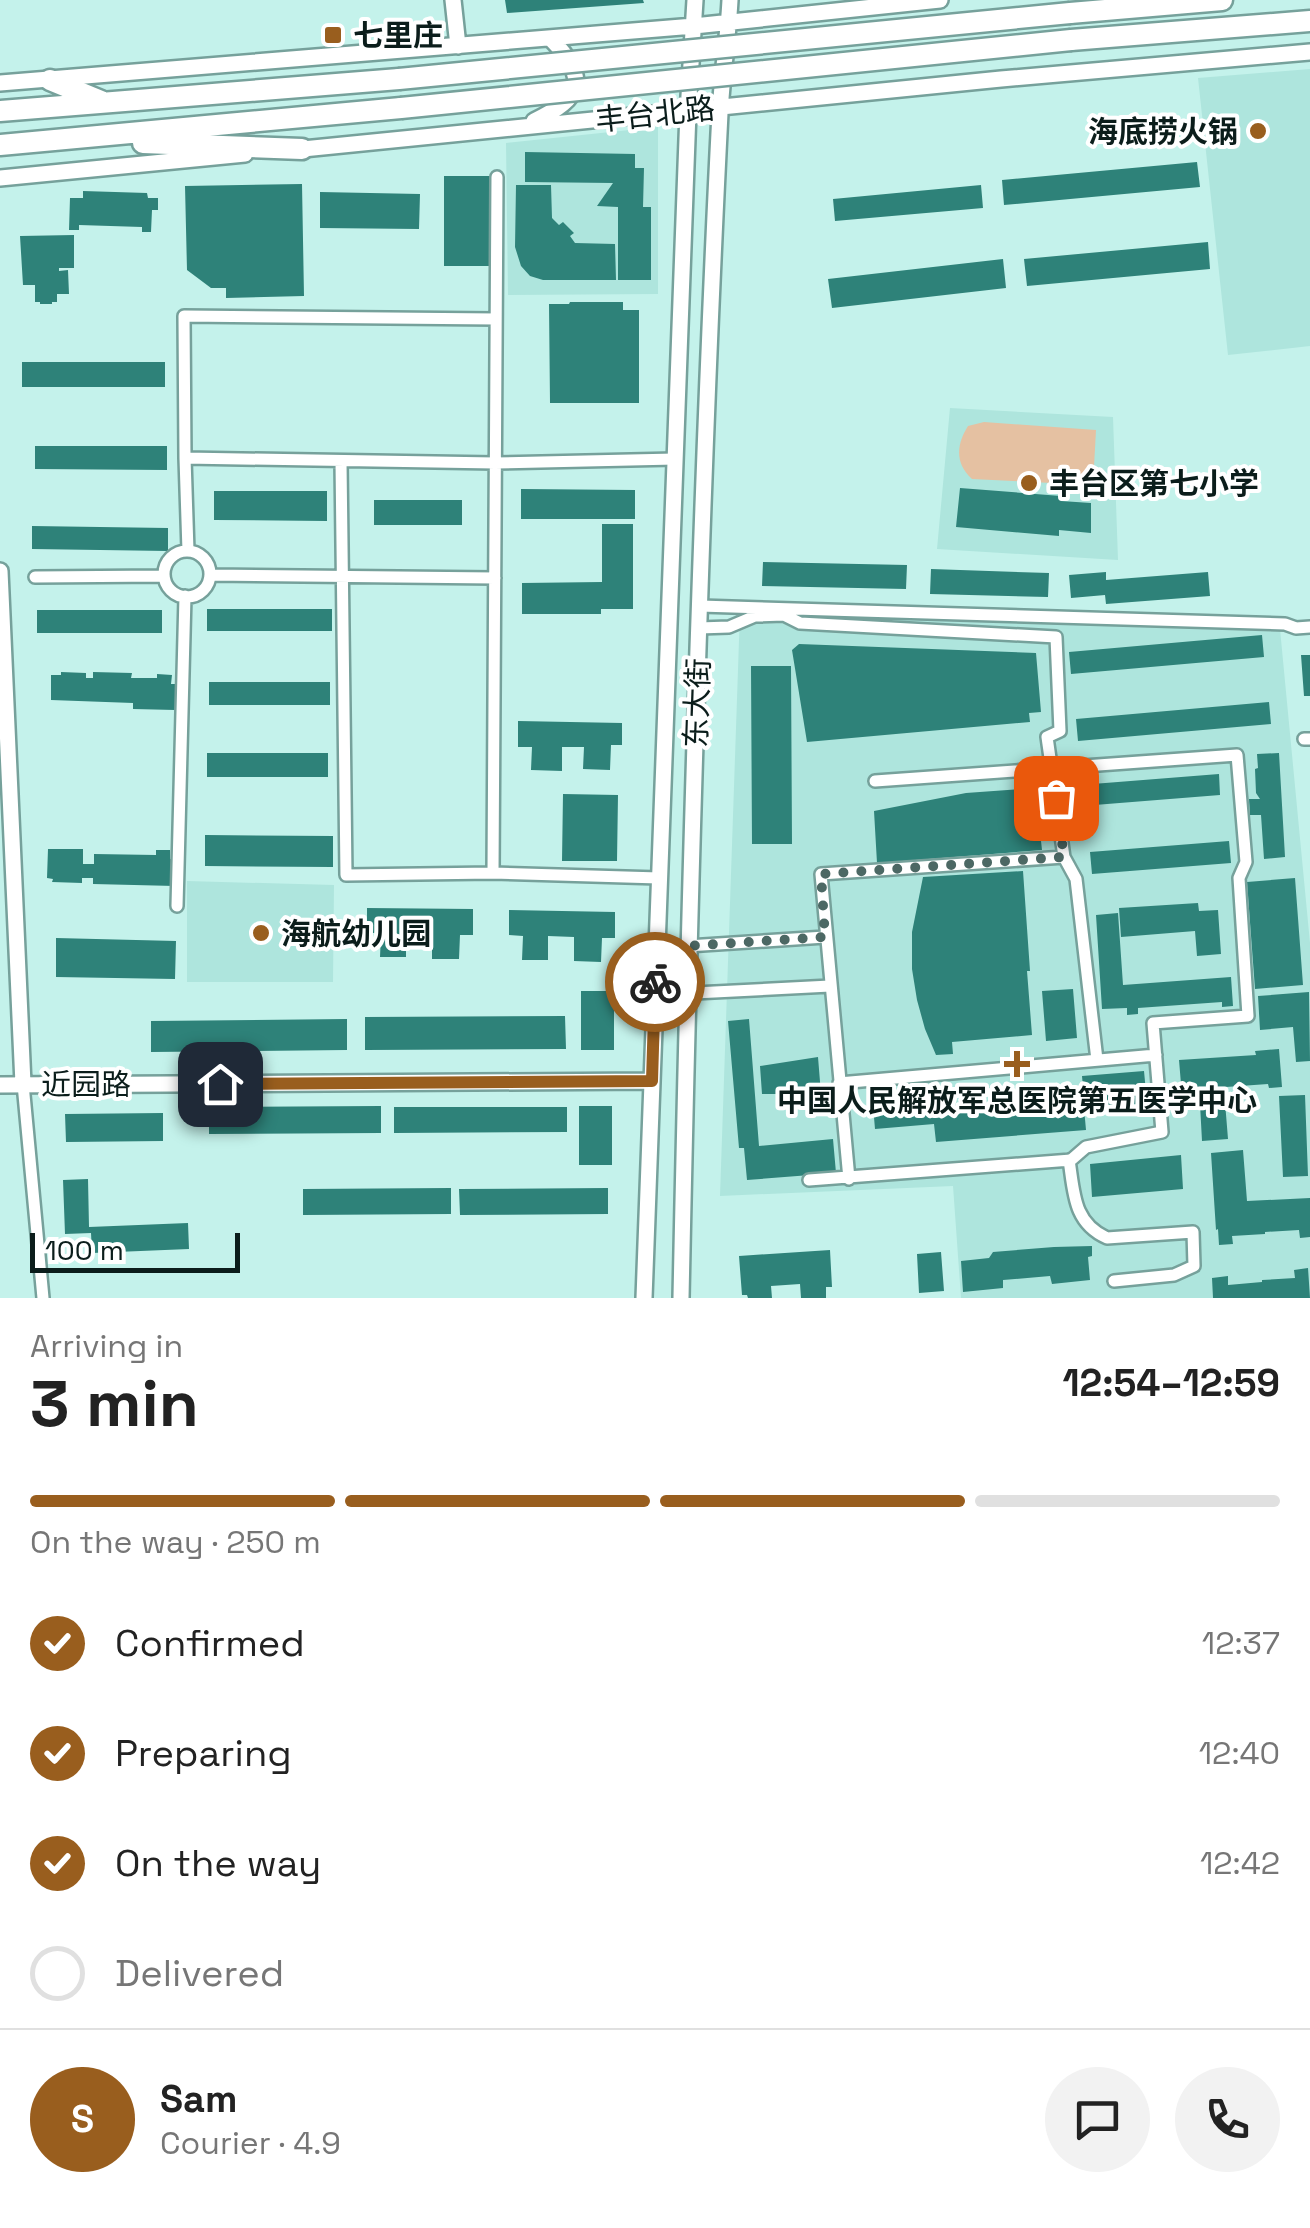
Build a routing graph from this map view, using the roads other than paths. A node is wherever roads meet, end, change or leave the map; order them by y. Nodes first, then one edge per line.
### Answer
1 (452, 0) edge
2 (695, 0) edge
3 (730, 0) edge
4 (940, 0) edge
5 (1222, 0) edge
6 (729, 21) junction
7 (1310, 21) edge
8 (694, 26) junction
9 (551, 39) junction
10 (458, 46) junction
11 (1310, 52) edge
12 (50, 80) junction
13 (0, 83) edge
14 (103, 102) junction
15 (720, 108) junction
16 (0, 111) edge
17 (688, 112) junction
18 (522, 128) junction
19 (56, 140) junction
20 (0, 146) edge
21 (302, 149) junction
22 (497, 177) dead end
23 (0, 178) edge
24 (496, 319) junction
25 (185, 458) junction
26 (676, 459) junction
27 (341, 462) junction
28 (495, 463) junction
29 (188, 551) junction
30 (0, 570) edge
31 (210, 575) junction
32 (35, 576) dead end
33 (164, 576) junction
34 (341, 577) junction
35 (494, 578) junction
36 (185, 596) junction
37 (700, 606) junction
38 (1310, 627) edge
39 (699, 628) junction
40 (1051, 769) junction
41 (875, 781) dead end
42 (1064, 857) junction
43 (493, 873) junction
44 (660, 878) junction
45 (177, 906) dead end
46 (825, 937) junction
47 (657, 948) junction
48 (688, 948) junction
49 (830, 986) junction
50 (687, 994) junction
51 (655, 995) junction
52 (1156, 1055) junction
53 (1097, 1060) junction
54 (652, 1081) junction
55 (840, 1083) junction
56 (24, 1084) junction
57 (0, 1085) edge
58 (1069, 1160) junction
59 (850, 1179) junction
60 (810, 1180) dead end
61 (1114, 1281) dead end
62 (43, 1298) edge
63 (644, 1298) edge
64 (681, 1298) edge

1 - 10 street
2 - 8 street, 东大街
3 - 6 street, 东大街
4 - 6 street
5 - 14 highway, 丰台北路, bridge
6 - 8 street
6 - 15 street, 东大街
7 - 19 highway, 丰台北路, bridge
8 - 9 street
8 - 17 street, 东大街
9 - 10 street
9 - 18 street
10 - 12 street
11 - 15 street, 丰台北路
12 - 13 street
12 - 14 highway
14 - 16 highway, 丰台北路
15 - 17 street, 丰台北路
15 - 37 street, 东大街
17 - 18 street, 丰台北路
17 - 26 street, 东大街
18 - 21 street, 丰台北路
19 - 20 highway, 丰台北路
19 - 21 highway
21 - 23 street, 丰台北路
22 - 24 street
24 - 25 street
24 - 28 street
25 - 27 street
25 - 29 street
26 - 28 street
26 - 44 street, 东大街
27 - 28 street
27 - 34 street
28 - 35 street
29 - 31 street
29 - 33 street
30 - 56 street
31 - 34 street
31 - 36 street
32 - 33 street
33 - 36 street
34 - 35 street
34 - 43 street
35 - 43 street
36 - 45 street
37 - 38 street
37 - 39 street, 东大街
39 - 40 street
39 - 48 street, 东大街
40 - 41 street
40 - 42 street
40 - 52 street
42 - 46 street
42 - 53 street
43 - 44 street
44 - 47 street, 东大街
46 - 48 street
46 - 49 street
47 - 48 street
47 - 51 street, 东大街
48 - 50 street, 东大街
49 - 50 street
49 - 55 street
50 - 51 street
50 - 64 street, 东大街
51 - 54 street, 东大街
52 - 53 street
52 - 58 street
53 - 55 street
54 - 56 street, 近园路
54 - 63 street, 东大街
55 - 59 street
56 - 57 street, 近园路
56 - 62 street
58 - 59 street
58 - 61 street
59 - 60 street

